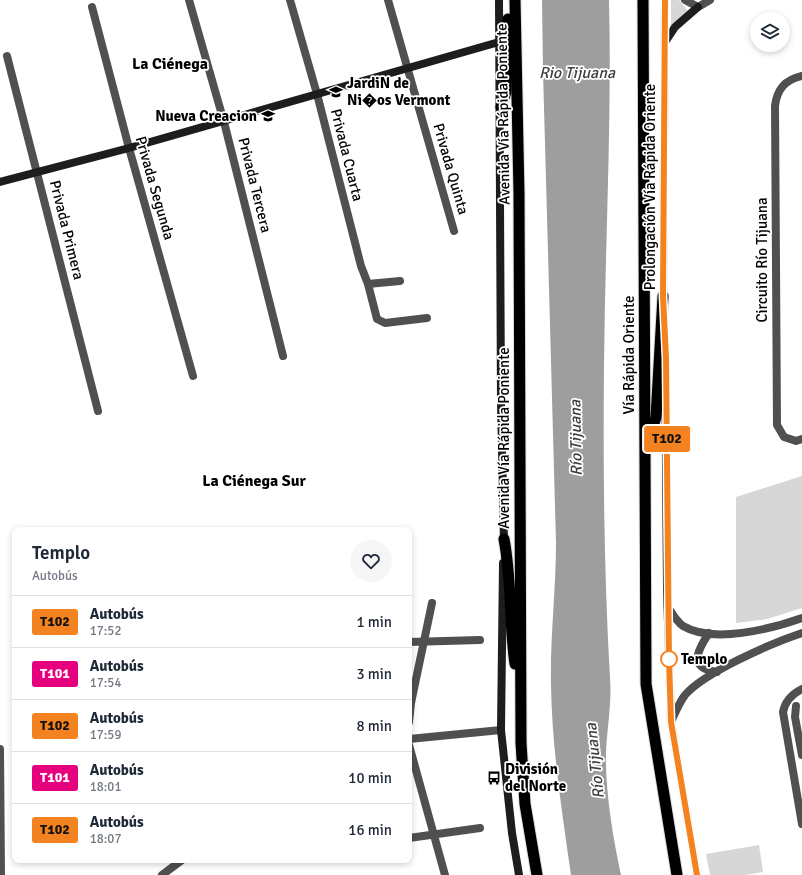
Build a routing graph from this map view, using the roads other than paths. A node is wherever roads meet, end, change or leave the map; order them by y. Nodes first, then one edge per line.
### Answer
1 (189, 0) edge
2 (290, 0) edge
3 (388, 0) edge
4 (499, 0) edge
5 (510, 0) edge
6 (515, 0) edge
7 (643, 0) edge
8 (664, 0) edge
9 (685, 0) edge
10 (710, 0) edge
11 (92, 7) dead end
12 (698, 7) junction
13 (499, 42) junction
14 (665, 42) junction
15 (7, 56) dead end
16 (408, 68) junction
17 (802, 76) edge
18 (317, 94) junction
19 (500, 107) junction
20 (224, 122) junction
21 (129, 148) junction
22 (38, 172) junction
23 (0, 182) edge
24 (454, 231) dead end
25 (400, 281) dead end
26 (368, 284) junction
27 (663, 296) junction
28 (427, 318) dead end
29 (283, 356) dead end
30 (193, 376) dead end
31 (98, 411) dead end
32 (802, 439) edge
33 (645, 453) junction
34 (504, 539) junction
35 (432, 603) dead end
36 (668, 606) junction
37 (802, 618) edge
38 (709, 633) junction
39 (802, 633) edge
40 (480, 640) dead end
41 (424, 641) junction
42 (412, 642) edge
43 (717, 672) junction
44 (520, 682) junction
45 (802, 689) edge
46 (412, 698) edge
47 (789, 698) junction
48 (799, 704) edge
49 (671, 722) junction
50 (501, 730) junction
51 (412, 739) edge
52 (0, 749) edge
53 (412, 756) edge
54 (802, 756) edge
55 (799, 783) edge
56 (802, 824) edge
57 (480, 828) dead end
58 (434, 835) junction
59 (412, 838) edge
60 (178, 863) edge
61 (2, 875) edge
62 (162, 875) edge
63 (445, 875) edge
64 (519, 875) edge
65 (537, 875) edge
66 (677, 875) edge
67 (697, 875) edge

1 - 20 street, Privada Tercera
2 - 18 street, Privada Cuarta
3 - 16 street, Privada Quinta
4 - 13 main road
5 - 19 highway
6 - 44 highway, Avenida Vía Rápida Poniente
7 - 33 highway, Vía Rápida Oriente
8 - 14 main road, Prolongación Vía Rápida Oriente
9 - 12 street
10 - 12 street
11 - 21 street, Privada Segunda
12 - 14 main road
13 - 16 main road
13 - 19 main road
14 - 27 main road, Prolongación Vía Rápida Oriente
15 - 22 street, Privada Primera
16 - 18 main road
16 - 24 street, Privada Quinta
17 - 32 street, Circuito Río Tijuana
18 - 20 main road
18 - 26 street, Privada Cuarta
19 - 34 main road
20 - 21 main road
20 - 29 street, Privada Tercera
21 - 22 main road
21 - 30 street, Privada Segunda
22 - 23 main road
22 - 31 street, Privada Primera
25 - 26 street
26 - 28 street, Privada Cuarta
27 - 33 highway
27 - 36 main road, Prolongación Vía Rápida Oriente
33 - 66 highway, Vía Rápida Oriente
34 - 44 highway
34 - 50 main road
35 - 41 street
36 - 38 street
36 - 49 main road, Prolongación Vía Rápida Oriente
37 - 38 street
38 - 43 street
39 - 43 street
40 - 41 street
41 - 42 street
41 - 46 street
43 - 49 street
44 - 65 highway, Avenida Vía Rápida Poniente
45 - 47 street
47 - 48 street
47 - 55 street
48 - 54 street
49 - 67 main road, Prolongación Vía Rápida Oriente
50 - 51 street
50 - 64 main road
52 - 61 street
53 - 58 street
55 - 56 street
57 - 58 street
58 - 59 street
58 - 63 street
60 - 62 street

